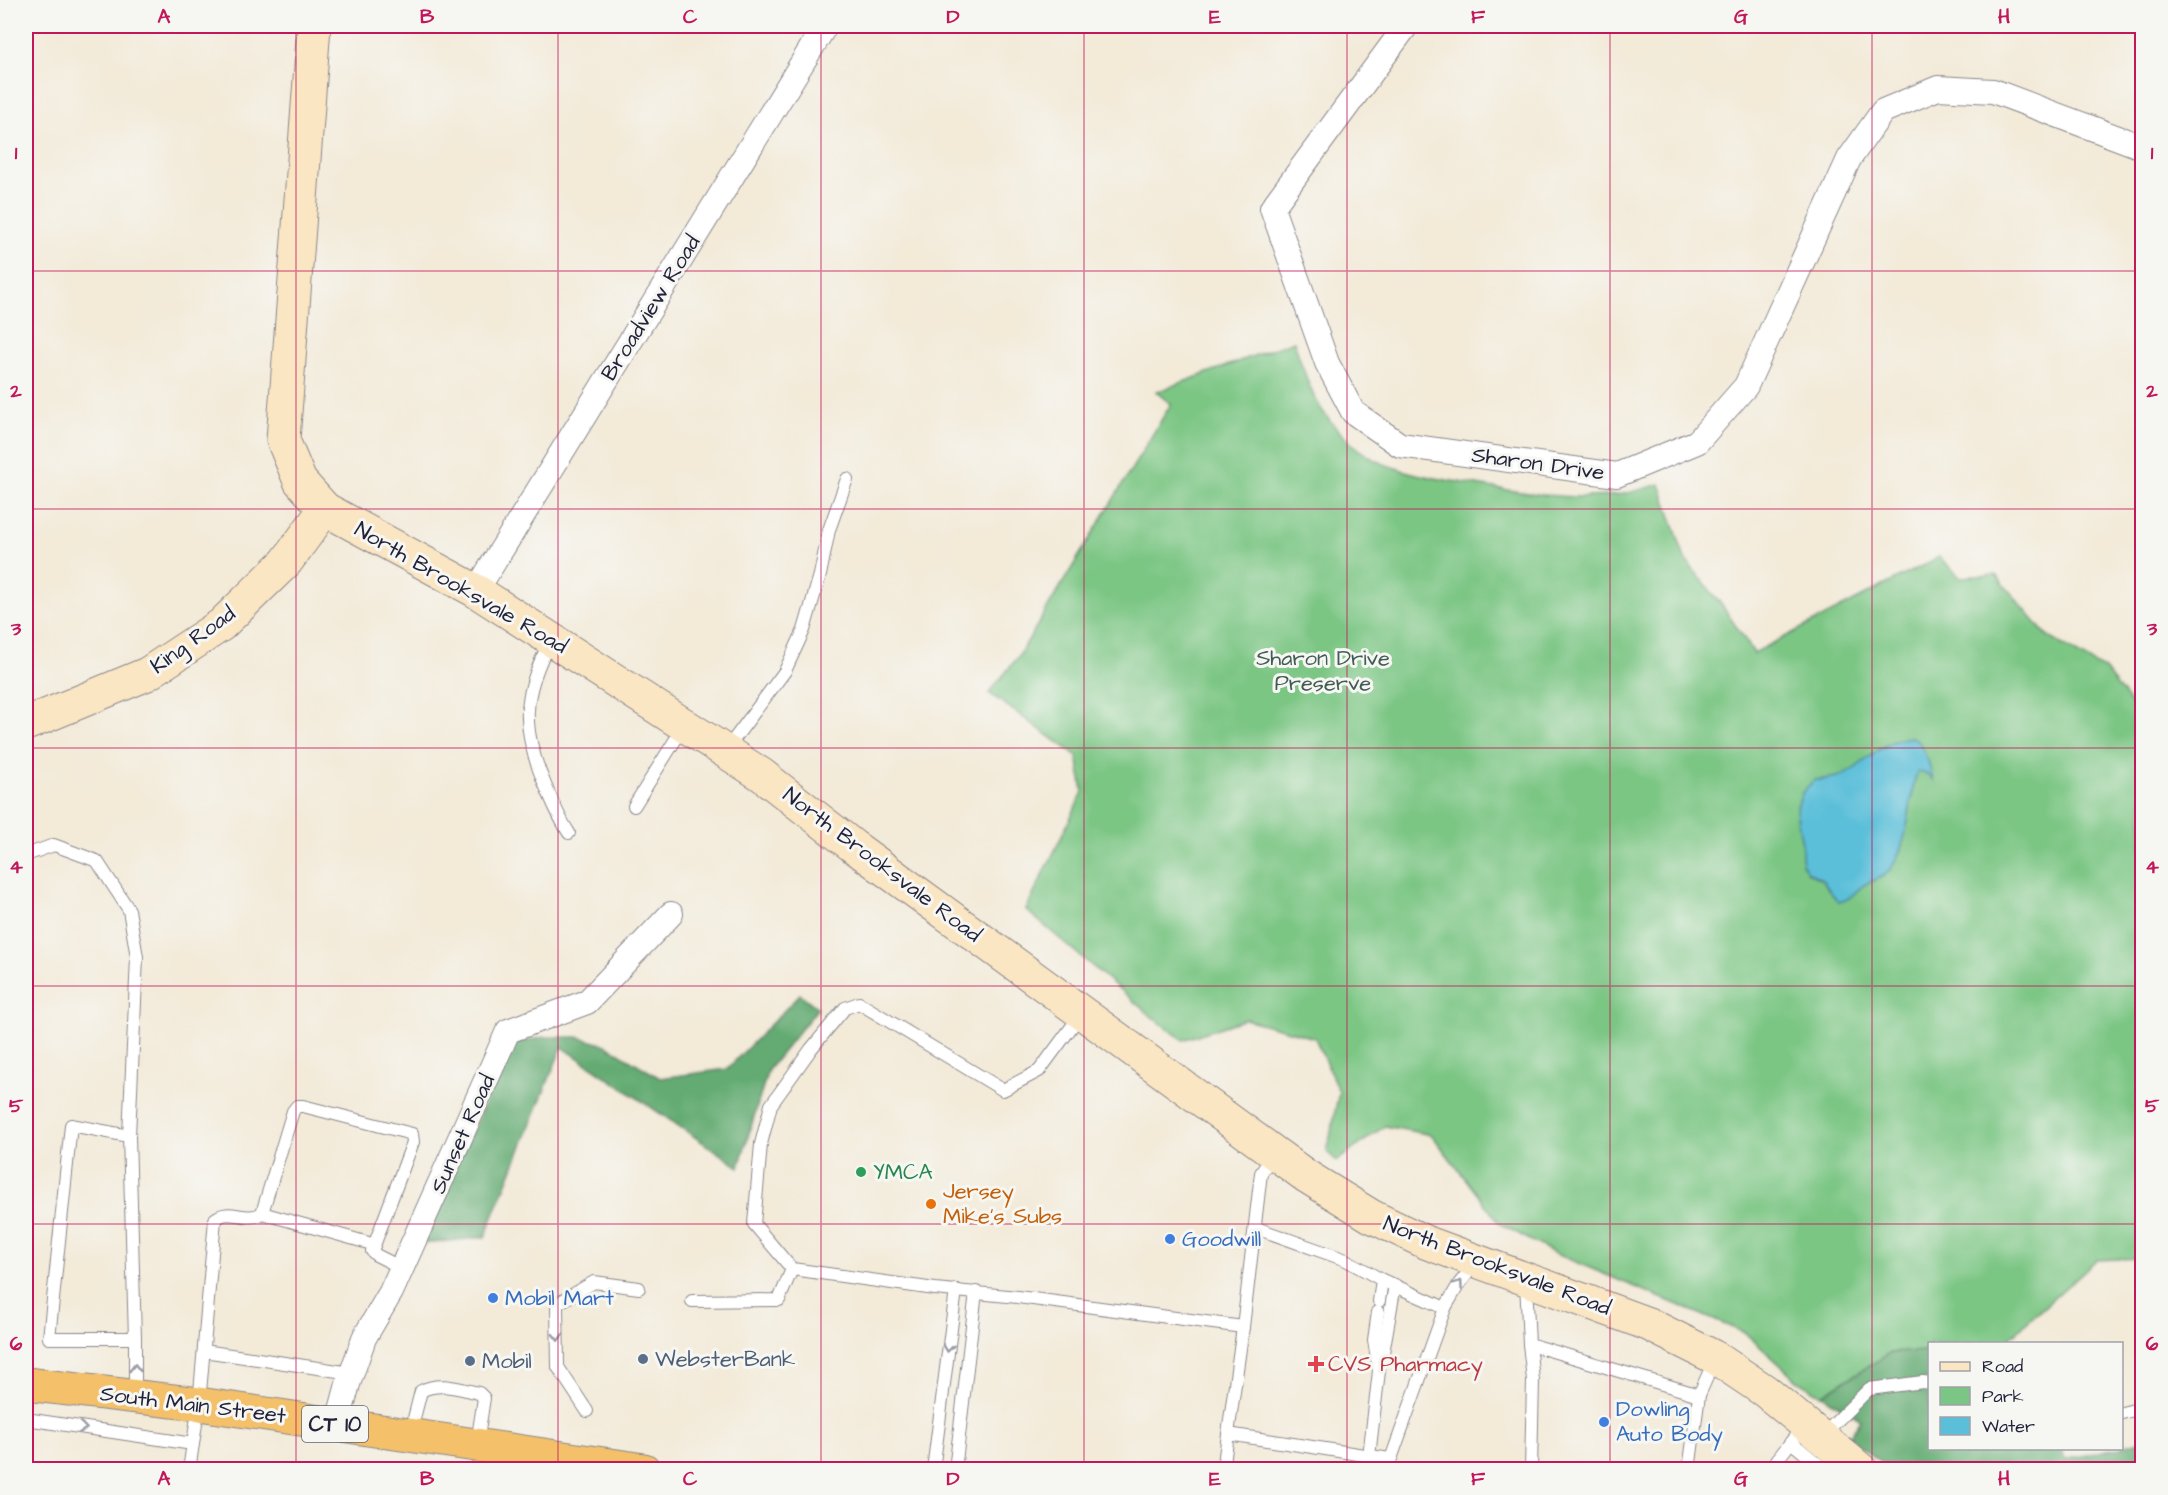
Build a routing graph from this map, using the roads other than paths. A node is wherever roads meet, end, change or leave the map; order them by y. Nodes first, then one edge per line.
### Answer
1 (314, 26) edge
2 (825, 26) edge
3 (1406, 26) edge
4 (2142, 147) edge
5 (847, 479) dead end
6 (325, 509) junction
7 (476, 591) junction
8 (551, 639) junction
9 (26, 724) edge
10 (685, 725) junction
11 (725, 751) junction
12 (634, 806) dead end
13 (569, 833) dead end
14 (26, 855) edge
15 (671, 914) dead end
16 (1083, 1012) junction
17 (129, 1136) junction
18 (1274, 1153) junction
19 (262, 1214) junction
20 (1256, 1228) junction
21 (372, 1244) junction
22 (1476, 1262) junction
23 (402, 1268) junction
24 (792, 1269) junction
25 (1382, 1280) junction
26 (1526, 1280) junction
27 (1395, 1285) junction
28 (639, 1288) dead end
29 (956, 1290) junction
30 (976, 1292) junction
31 (692, 1301) dead end
32 (1445, 1308) junction
33 (1243, 1327) junction
34 (135, 1338) junction
35 (1529, 1344) junction
36 (204, 1351) junction
37 (1716, 1358) junction
38 (1379, 1371) junction
39 (351, 1373) junction
40 (1928, 1383) edge
41 (26, 1386) edge
42 (1699, 1395) junction
43 (135, 1398) junction
44 (199, 1404) junction
45 (2142, 1408) edge
46 (587, 1411) dead end
47 (2123, 1413) edge
48 (26, 1419) edge
49 (338, 1425) junction
50 (1228, 1434) junction
51 (1806, 1434) junction
52 (410, 1435) junction
53 (193, 1444) junction
54 (477, 1445) junction
55 (1369, 1456) junction
56 (1388, 1465) edge
57 (1843, 1467) edge
58 (189, 1470) edge
59 (645, 1470) edge
60 (933, 1470) edge
61 (955, 1470) edge
62 (1223, 1470) edge
63 (1531, 1470) edge
64 (1689, 1470) edge
65 (1774, 1470) edge

1 - 6 main road, North Brooksvale Road
2 - 7 street, Broadview Road
3 - 4 street, Sharon Drive
5 - 11 lane
6 - 7 main road, North Brooksvale Road
6 - 9 main road, King Road
7 - 8 main road, North Brooksvale Road
8 - 10 main road, North Brooksvale Road
8 - 13 lane
10 - 11 main road, North Brooksvale Road
10 - 12 lane
11 - 16 main road, North Brooksvale Road
14 - 17 lane
15 - 23 street, Sunset Road
16 - 18 main road, North Brooksvale Road
16 - 24 lane
17 - 34 lane
17 - 34 lane
18 - 20 lane
18 - 22 main road, North Brooksvale Road
19 - 21 lane
19 - 21 lane
19 - 36 lane
20 - 25 lane
20 - 33 lane
21 - 23 lane
22 - 26 main road, North Brooksvale Road
32 -> 22 lane
23 - 39 street, Sunset Road
24 - 29 lane
24 - 31 lane
25 - 27 lane
25 - 38 lane
26 - 35 lane
26 - 37 main road, North Brooksvale Road
27 - 32 lane
27 - 38 lane
28 -> 46 lane
29 - 30 lane
29 -> 60 lane
30 - 33 lane
30 - 61 lane
32 - 56 lane
33 - 50 lane
43 -> 34 lane
35 - 42 lane
35 - 63 lane
36 - 39 lane
36 - 44 lane
37 - 42 lane
37 - 51 main road, North Brooksvale Road
38 - 55 lane
39 - 49 street, Sunset Road
40 - 51 lane
41 - 43 highway, South Main Street / CT 10
42 - 64 lane
43 - 44 highway, South Main Street / CT 10
44 - 49 highway, South Main Street / CT 10
44 - 53 lane
45 - 47 lane
48 -> 53 lane
49 - 52 highway, South Main Street / CT 10
50 - 55 lane
50 - 62 lane
51 - 57 main road, North Brooksvale Road
51 - 65 lane
52 - 54 highway, South Main Street / CT 10
52 - 54 lane
53 - 58 lane
54 - 59 highway, South Main Street / CT 10
55 - 56 lane

